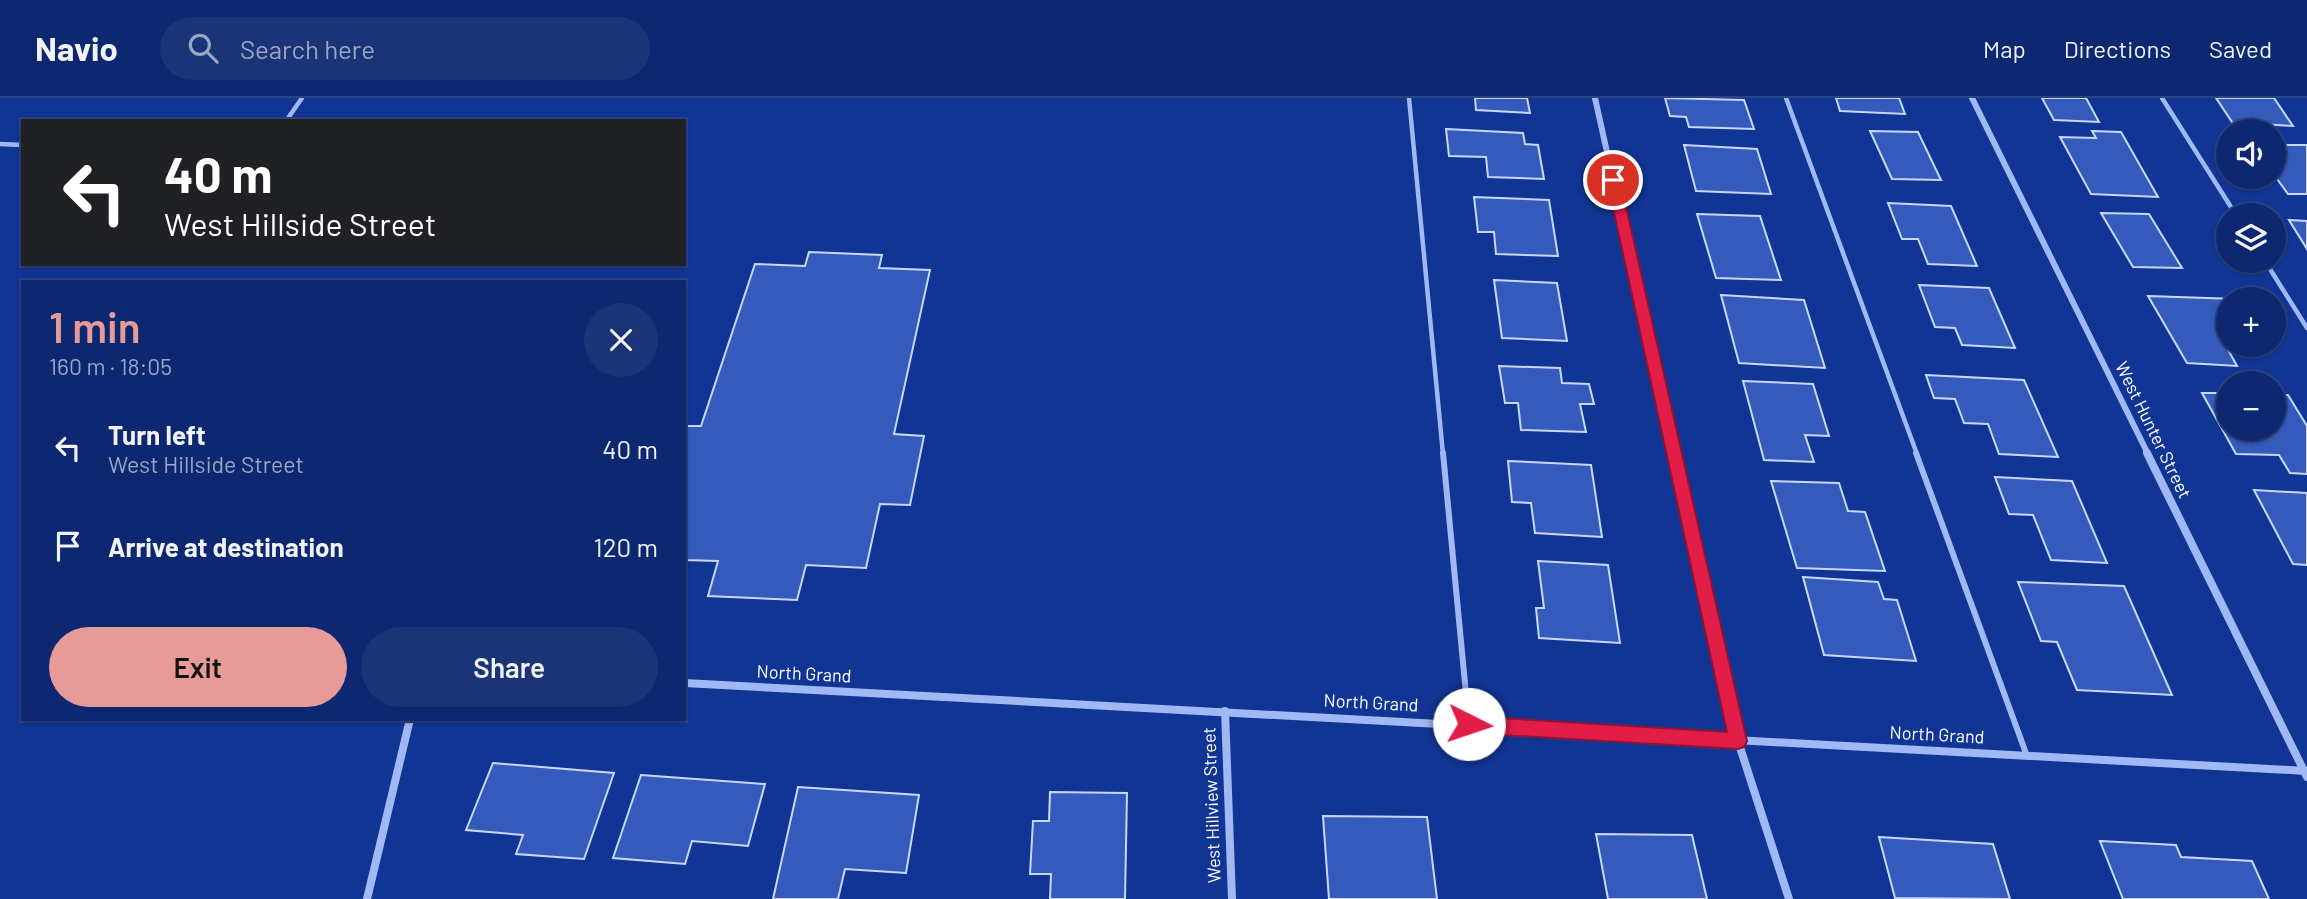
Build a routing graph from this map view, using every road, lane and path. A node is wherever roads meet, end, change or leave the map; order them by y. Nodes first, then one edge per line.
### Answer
1 (302, 98) edge
2 (1409, 98) edge
3 (1595, 98) edge
4 (1786, 98) edge
5 (1972, 98) edge
6 (2162, 98) edge
7 (287, 119) edge
8 (0, 144) edge
9 (21, 145) edge
10 (2228, 203) edge
11 (2272, 273) edge
12 (2307, 328) edge
13 (686, 683) edge
14 (1224, 710) junction
15 (410, 721) edge
16 (1469, 724) junction
17 (1738, 741) junction
18 (2027, 756) junction
19 (2306, 773) edge
20 (367, 899) edge
21 (1231, 899) edge
22 (1788, 899) edge

1 - 7 lane
2 - 16 lane
3 - 17 street
4 - 18 lane
5 - 19 street, West Hunter Street
6 - 10 lane
8 - 9 lane
11 - 12 lane
13 - 14 street, North Grand
14 - 16 street, North Grand
14 - 21 street, West Hillview Street
15 - 20 street
16 - 17 street, North Grand
17 - 18 street, North Grand
17 - 22 street
18 - 19 street, North Grand

